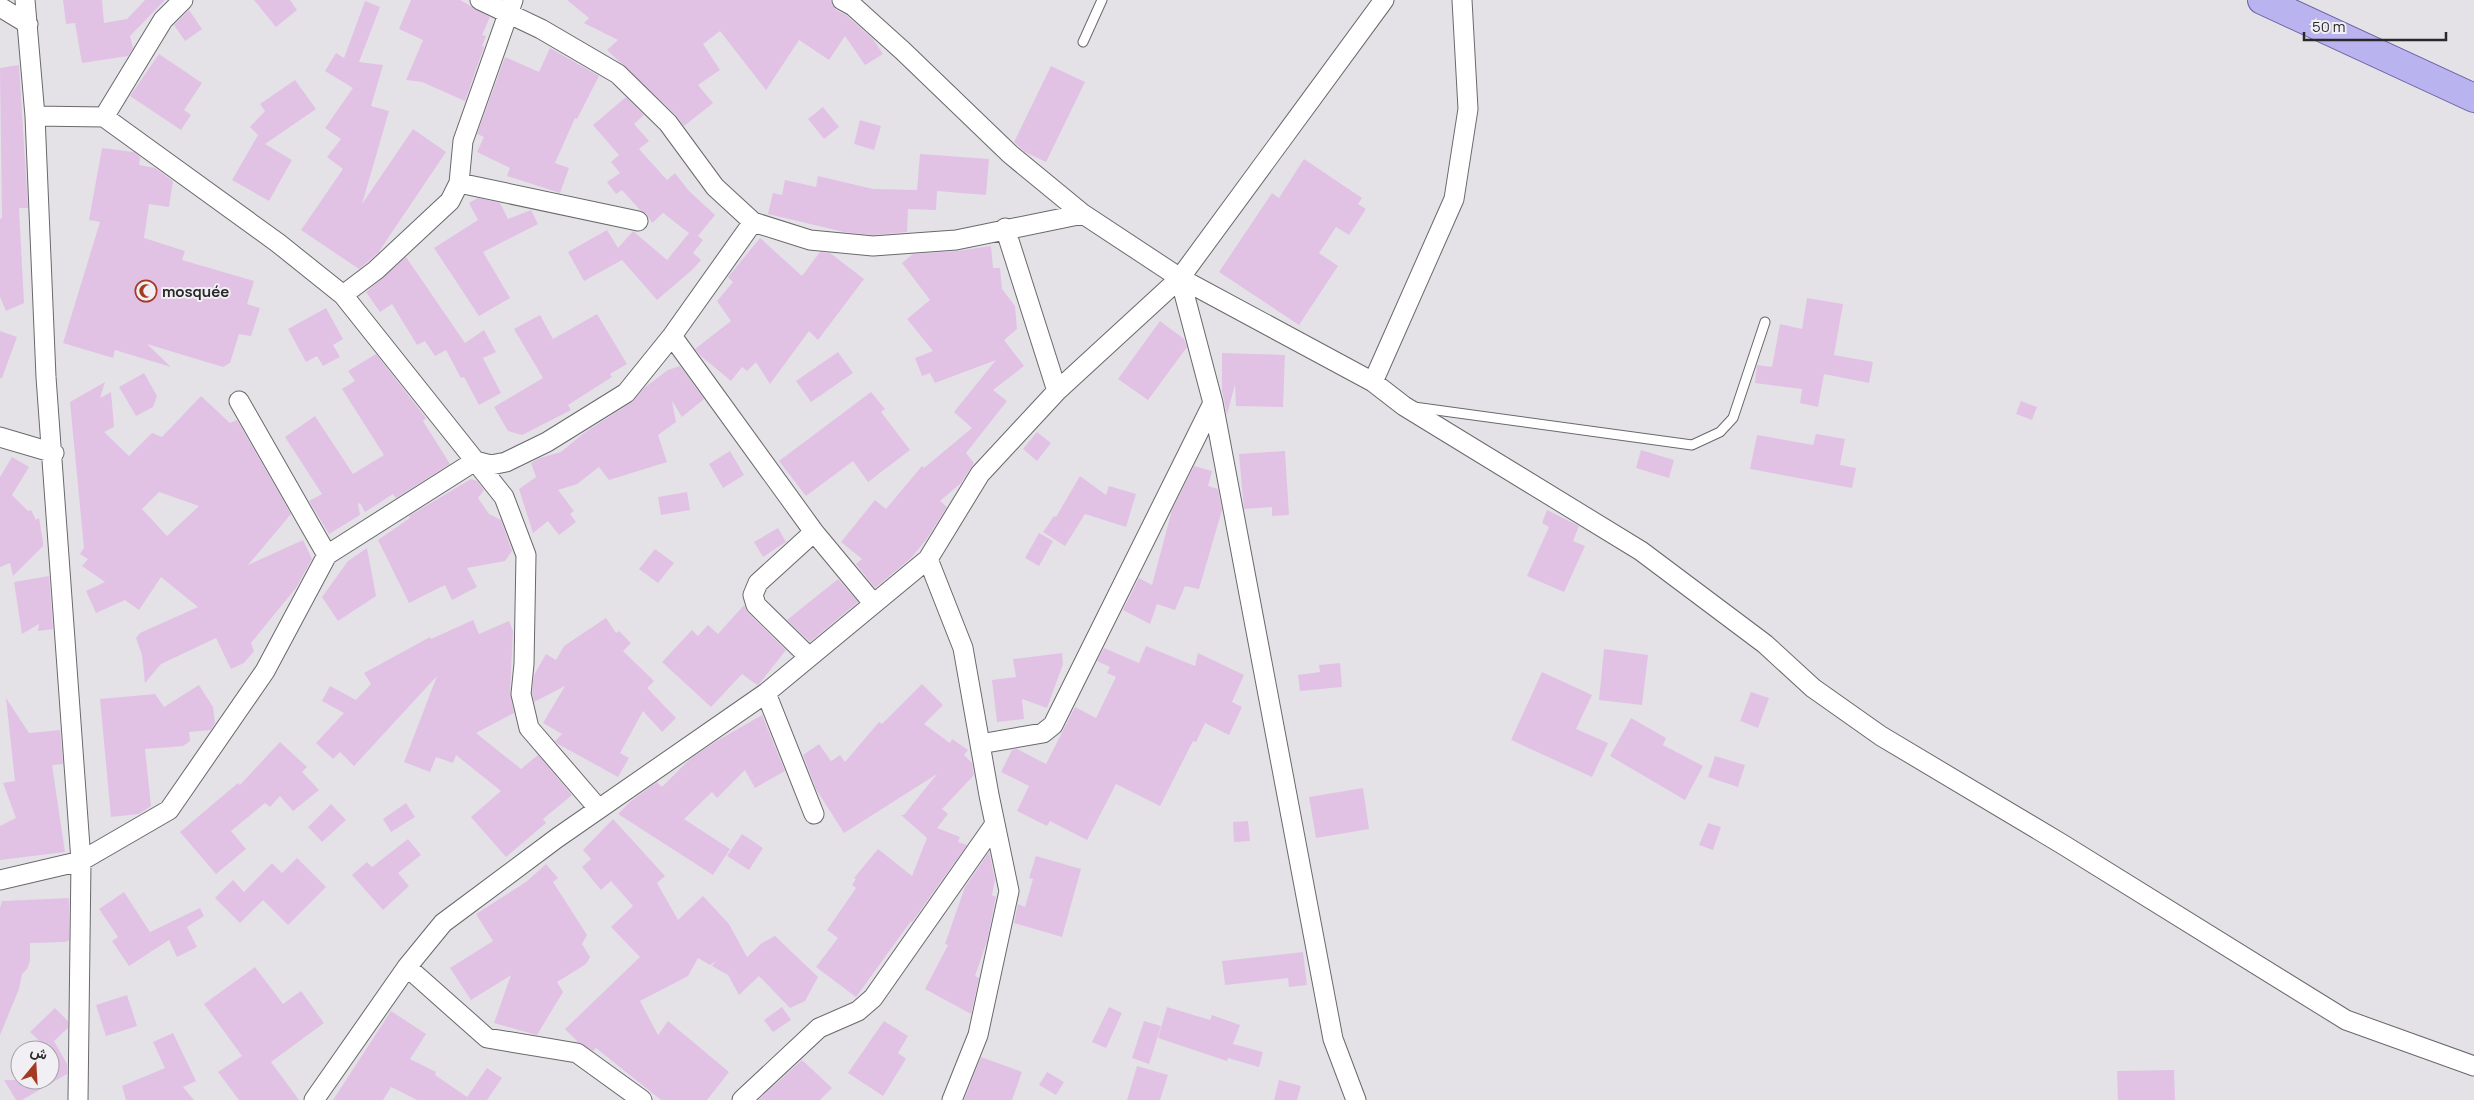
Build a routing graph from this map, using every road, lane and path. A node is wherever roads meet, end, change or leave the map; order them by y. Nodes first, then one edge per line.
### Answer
1 (25, 0) edge
2 (183, 0) edge
3 (480, 0) edge
4 (842, 0) edge
5 (1102, 0) edge
6 (1384, 0) edge
7 (1462, 0) edge
8 (2262, 0) edge
9 (0, 7) edge
10 (511, 7) edge
11 (28, 24) junction
12 (1083, 42) dead end
13 (2474, 98) edge
14 (35, 116) junction
15 (104, 117) junction
16 (459, 183) junction
17 (1083, 214) junction
18 (638, 221) dead end
19 (753, 222) junction
20 (1005, 228) junction
21 (1180, 278) junction
22 (343, 295) junction
23 (1765, 322) dead end
24 (672, 336) junction
25 (1373, 382) junction
26 (1057, 391) junction
27 (239, 401) dead end
28 (1213, 403) junction
29 (1404, 406) junction
30 (0, 437) edge
31 (54, 453) junction
32 (475, 461) junction
33 (814, 532) junction
34 (327, 556) junction
35 (928, 560) junction
36 (873, 603) junction
37 (808, 656) junction
38 (766, 693) junction
39 (980, 744) junction
40 (598, 808) junction
41 (814, 814) dead end
42 (995, 824) junction
43 (81, 861) junction
44 (0, 880) edge
45 (407, 967) junction
46 (2474, 1066) edge
47 (78, 1100) edge
48 (314, 1100) edge
49 (642, 1100) edge
50 (742, 1100) edge
51 (952, 1100) edge
52 (1356, 1100) edge

1 - 11 street
2 - 15 street
3 - 10 street
4 - 17 street
5 - 12 lane
6 - 21 street
7 - 25 street
8 - 13 main road
9 - 11 street
10 - 16 street
10 - 19 street
11 - 14 street
14 - 15 street
14 - 31 street
15 - 22 street
16 - 18 street
16 - 22 street
17 - 20 street
17 - 21 street
19 - 20 street
19 - 24 street
20 - 26 street
21 - 25 street
21 - 26 street
21 - 28 street
22 - 32 street
23 - 29 lane
24 - 32 street
24 - 33 street
25 - 29 street
26 - 35 street
27 - 34 street
28 - 39 street
28 - 52 street
29 - 46 street
30 - 31 street
31 - 43 street
32 - 34 street
32 - 40 street
33 - 36 street
33 - 37 street
34 - 43 street
35 - 36 street
35 - 39 street
36 - 37 street
37 - 38 street
38 - 40 street
38 - 41 street
39 - 42 street
40 - 45 street
42 - 50 street
42 - 51 street
43 - 44 street
43 - 47 street
45 - 48 street
45 - 49 street

